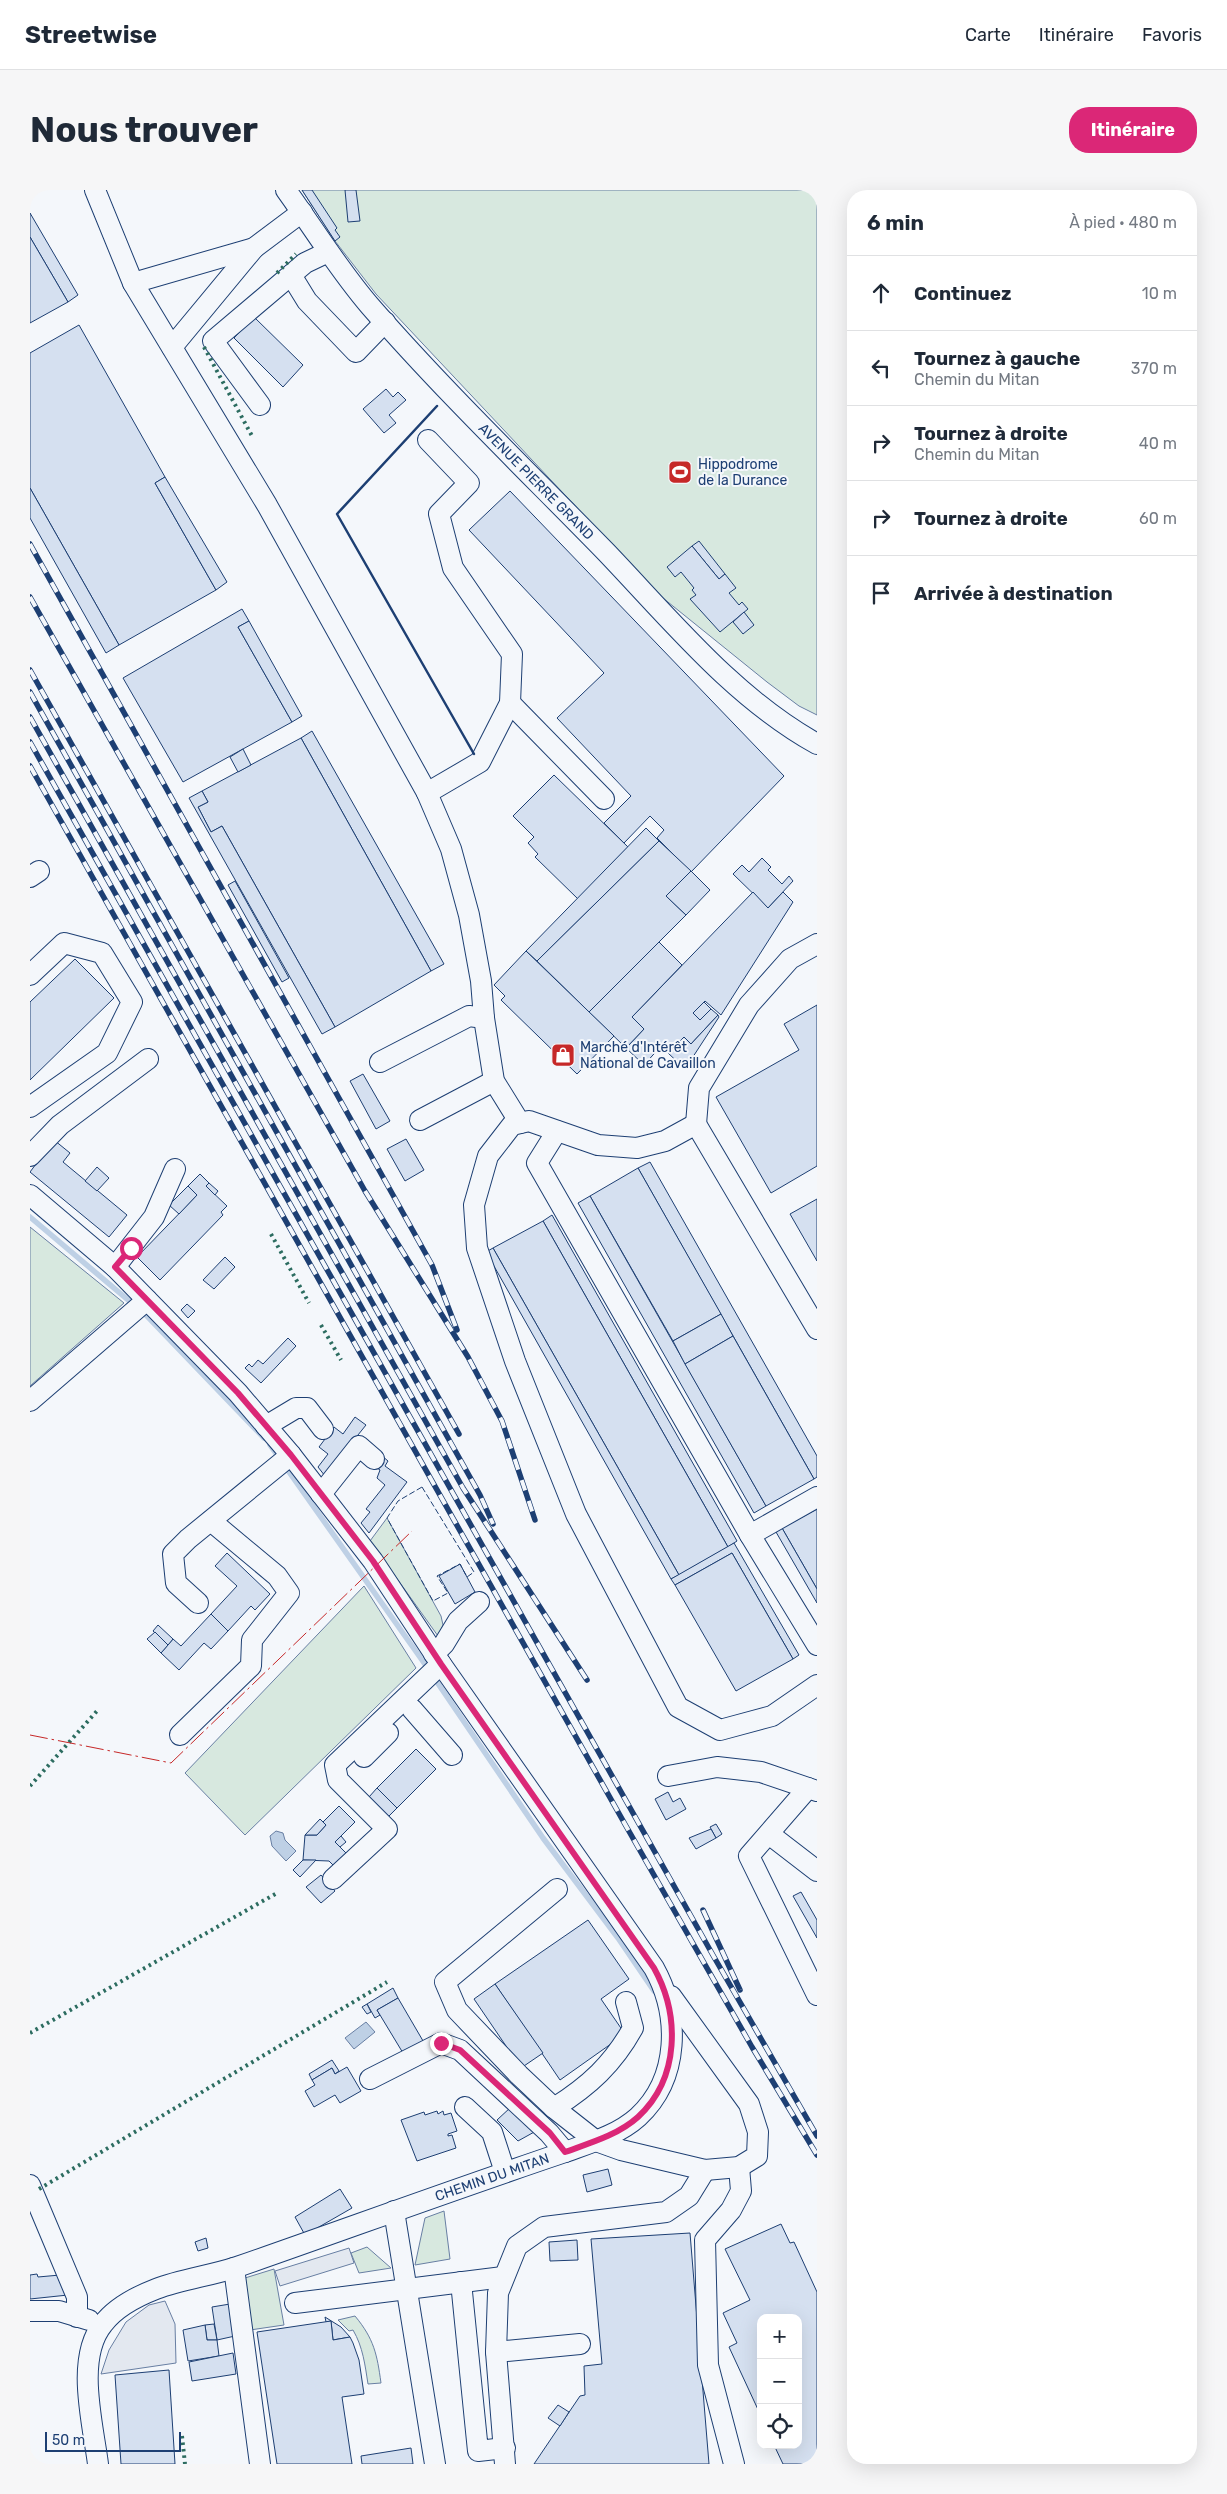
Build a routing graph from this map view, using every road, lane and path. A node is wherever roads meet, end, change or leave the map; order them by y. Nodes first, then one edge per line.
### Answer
1 (95, 190) edge
2 (286, 190) edge
3 (302, 212) junction
4 (254, 248) junction
5 (328, 252) junction
6 (291, 276) junction
7 (133, 283) junction
8 (385, 322) junction
9 (172, 347) junction
10 (260, 405) dead end
11 (428, 440) dead end
12 (510, 702) junction
13 (817, 744) edge
14 (427, 793) junction
15 (604, 799) dead end
16 (817, 944) edge
17 (30, 975) edge
18 (484, 1018) junction
19 (148, 1059) dead end
20 (380, 1062) dead end
21 (494, 1081) junction
22 (30, 1107) edge
23 (420, 1120) dead end
24 (520, 1123) junction
25 (696, 1124) junction
26 (557, 1131) junction
27 (30, 1156) edge
28 (175, 1169) dead end
29 (30, 1195) edge
30 (115, 1267) junction
31 (147, 1300) junction
32 (817, 1329) edge
33 (30, 1401) edge
34 (266, 1426) junction
35 (323, 1428) dead end
36 (291, 1455) junction
37 (374, 1459) dead end
38 (321, 1494) junction
39 (817, 1497) edge
40 (211, 1521) junction
41 (750, 1535) junction
42 (480, 1602) dead end
43 (198, 1603) dead end
44 (817, 1645) edge
45 (441, 1664) junction
46 (817, 1685) edge
47 (412, 1709) junction
48 (180, 1735) dead end
49 (452, 1755) dead end
50 (364, 1757) dead end
51 (668, 1776) dead end
52 (813, 1790) edge
53 (769, 1834) junction
54 (817, 1871) edge
55 (333, 1879) dead end
56 (557, 1890) dead end
57 (664, 1986) junction
58 (817, 1995) edge
59 (626, 2002) dead end
60 (370, 2079) dead end
61 (465, 2107) dead end
62 (554, 2108) junction
63 (596, 2141) junction
64 (565, 2152) junction
65 (739, 2167) junction
66 (705, 2170) junction
67 (505, 2172) junction
68 (30, 2185) edge
69 (394, 2212) junction
70 (38, 2225) edge
71 (234, 2268) junction
72 (503, 2277) junction
73 (461, 2282) junction
74 (408, 2288) junction
75 (295, 2303) dead end
76 (30, 2311) edge
77 (77, 2316) junction
78 (103, 2324) junction
79 (580, 2344) dead end
80 (496, 2352) junction
81 (505, 2456) edge
82 (98, 2464) edge
83 (260, 2464) edge
84 (435, 2464) edge
85 (734, 2464) edge

1 - 7 street
2 - 3 street, AVENUE PIERRE GRAND
3 - 4 street
3 - 5 street, AVENUE PIERRE GRAND
4 - 7 street
4 - 9 street
5 - 6 street
5 - 8 street, AVENUE PIERRE GRAND
6 - 8 street
6 - 10 street
7 - 9 street
8 - 13 street, AVENUE PIERRE GRAND
9 - 14 street
11 - 12 street
12 - 14 street
12 - 15 street
14 - 18 street
16 - 25 street
17 - 22 street
18 - 20 street
18 - 21 street
19 - 27 street
21 - 23 street
21 - 24 street
24 - 26 street
24 - 46 street
25 - 26 street
25 - 32 street
26 - 41 street
28 - 30 street
29 - 30 street, CHEMIN DU MITAN
30 - 31 street, CHEMIN DU MITAN
31 - 33 street
31 - 34 street, CHEMIN DU MITAN
34 - 35 street
34 - 36 street, CHEMIN DU MITAN
36 - 38 street, CHEMIN DU MITAN
36 - 40 street
37 - 38 street
38 - 45 street, CHEMIN DU MITAN
39 - 41 street
40 - 43 street
40 - 48 street
41 - 44 street
42 - 45 street
45 - 47 street
45 - 55 street
45 - 57 street, CHEMIN DU MITAN
47 - 49 street
47 - 50 street
51 - 52 street
52 - 53 street
53 - 54 street
53 - 58 street
56 - 62 street
57 - 63 street, CHEMIN DU MITAN
57 - 65 street
59 - 62 street
60 - 64 street
61 - 67 street
62 - 63 street
63 - 64 street, CHEMIN DU MITAN
63 - 66 street
64 - 67 street, CHEMIN DU MITAN
65 - 66 street
65 - 85 street
66 - 72 street
67 - 69 street, CHEMIN DU MITAN
68 - 70 street
69 - 71 street, CHEMIN DU MITAN
69 - 74 street
70 - 77 street
71 - 78 street, CHEMIN DU MITAN
71 - 83 street
72 - 73 street
72 - 80 street
73 - 74 street
73 - 81 street
74 - 75 street
74 - 84 street
76 - 77 street
77 - 78 street
78 - 82 street
79 - 80 street
80 - 81 street

